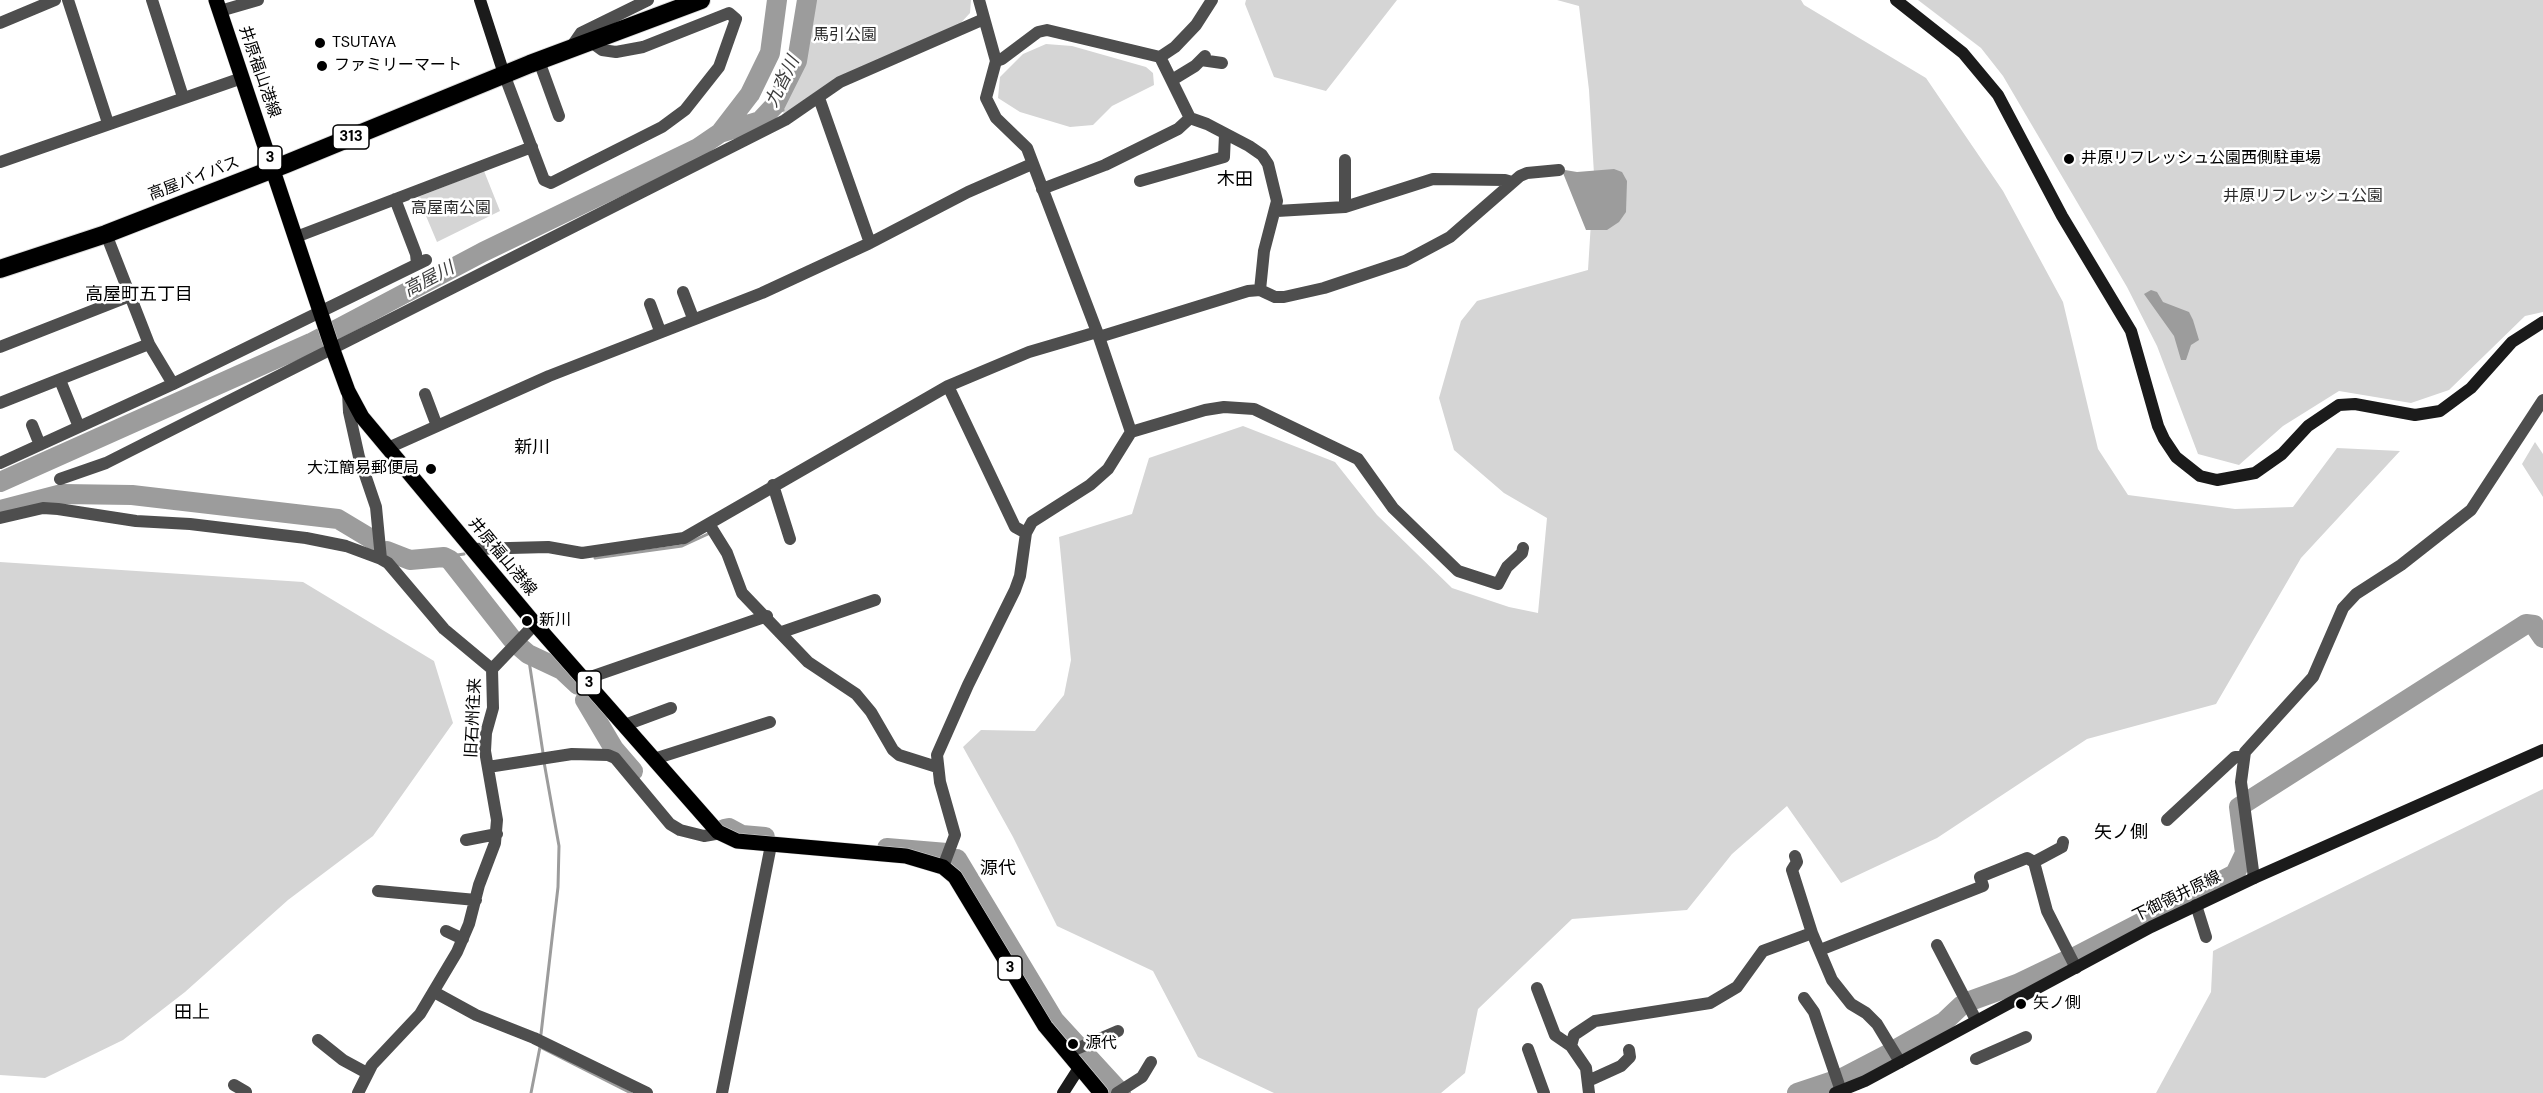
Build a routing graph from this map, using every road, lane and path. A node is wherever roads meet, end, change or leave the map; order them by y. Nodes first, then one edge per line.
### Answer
1 (56, 0) edge
2 (68, 0) edge
3 (152, 0) edge
4 (258, 0) edge
5 (481, 0) edge
6 (648, 0) edge
7 (701, 0) edge
8 (979, 0) edge
9 (1212, 0) edge
10 (1896, 0) edge
11 (218, 5) edge
12 (984, 19) junction
13 (0, 23) edge
14 (591, 42) junction
15 (570, 50) junction
16 (1160, 57) junction
17 (539, 61) junction
18 (996, 61) junction
19 (1222, 63) dead end
20 (504, 74) junction
21 (242, 78) junction
22 (1172, 80) junction
23 (183, 97) junction
24 (819, 98) junction
25 (559, 116) dead end
26 (1190, 118) junction
27 (108, 123) junction
28 (1225, 134) junction
29 (532, 147) junction
30 (1345, 160) dead end
31 (0, 162) edge
32 (1032, 165) junction
33 (274, 169) junction
34 (1559, 170) dead end
35 (1140, 181) dead end
36 (1512, 182) junction
37 (1042, 189) junction
38 (395, 199) junction
39 (1345, 207) junction
40 (1277, 211) junction
41 (106, 234) junction
42 (296, 237) junction
43 (870, 243) junction
44 (0, 270) edge
45 (1260, 290) junction
46 (683, 292) dead end
47 (130, 296) junction
48 (650, 304) dead end
49 (321, 314) junction
50 (693, 318) junction
51 (2543, 322) edge
52 (660, 332) junction
53 (1098, 334) junction
54 (149, 344) junction
55 (0, 347) edge
56 (332, 348) junction
57 (60, 381) junction
58 (173, 384) junction
59 (948, 386) junction
60 (348, 391) junction
61 (425, 394) dead end
62 (2543, 400) edge
63 (0, 402) edge
64 (32, 426) dead end
65 (437, 426) junction
66 (79, 428) junction
67 (1131, 432) junction
68 (40, 445) junction
69 (388, 448) junction
70 (0, 463) edge
71 (60, 479) dead end
72 (773, 485) junction
73 (0, 518) edge
74 (709, 524) junction
75 (1026, 533) junction
76 (790, 538) dead end
77 (1523, 548) dead end
78 (472, 549) junction
79 (381, 559) junction
80 (875, 600) dead end
81 (767, 616) junction
82 (535, 624) junction
83 (782, 632) junction
84 (492, 669) junction
85 (585, 679) junction
86 (671, 708) dead end
87 (770, 722) dead end
88 (625, 724) junction
89 (2543, 750) edge
90 (654, 759) junction
91 (2242, 763) junction
92 (937, 766) junction
93 (488, 767) junction
94 (2167, 820) dead end
95 (721, 833) junction
96 (497, 834) junction
97 (466, 840) dead end
98 (2063, 842) dead end
99 (771, 845) junction
100 (1796, 856) dead end
101 (2034, 861) junction
102 (943, 867) junction
103 (2254, 878) junction
104 (378, 891) dead end
105 (476, 900) junction
106 (2196, 906) junction
107 (446, 931) dead end
108 (1812, 933) junction
109 (2206, 937) dead end
110 (463, 939) junction
111 (1937, 945) dead end
112 (1820, 950) junction
113 (2076, 968) junction
114 (1537, 988) dead end
115 (435, 992) junction
116 (1804, 998) dead end
117 (1976, 1020) junction
118 (1118, 1031) dead end
119 (2026, 1037) dead end
120 (318, 1040) dead end
121 (1571, 1046) junction
122 (1075, 1049) junction
123 (1528, 1049) dead end
124 (1629, 1050) dead end
125 (1976, 1059) dead end
126 (1151, 1062) dead end
127 (1900, 1062) junction
128 (1079, 1068) junction
129 (367, 1073) junction
130 (234, 1085) dead end
131 (1838, 1086) edge
132 (1588, 1087) edge
133 (1120, 1092) edge
134 (247, 1093) edge
135 (358, 1093) edge
136 (647, 1093) edge
137 (722, 1093) edge
138 (1063, 1093) edge
139 (1101, 1093) edge
140 (1544, 1093) edge

1 - 13 street
2 - 27 street
3 - 23 street
4 - 11 street
5 - 20 street
6 - 15 street
7 - 14 highway, 高屋バイパス / 313
8 - 12 street
9 - 16 street
10 - 51 street
11 - 21 main road, 井原福山港線 / 3
12 - 18 street
12 - 24 street
14 - 15 highway, 高屋バイパス / 313
14 - 29 street
15 - 17 highway, 高屋バイパス / 313
16 - 18 street
16 - 22 street
17 - 20 highway, 高屋バイパス / 313
17 - 25 street
18 - 32 street
19 - 22 street
20 - 29 street
20 - 33 highway, 高屋バイパス / 313
21 - 23 street
21 - 33 main road, 井原福山港線 / 3
22 - 26 street
23 - 27 street
24 - 43 street
24 - 56 street
26 - 28 street
26 - 37 street
27 - 31 street
28 - 35 street
28 - 40 street
29 - 38 street
30 - 39 street
32 - 37 street
32 - 43 street
33 - 41 highway, 高屋バイパス / 313
33 - 42 main road, 井原福山港線 / 3
34 - 36 street
36 - 39 street
36 - 45 street
37 - 53 street
38 - 42 street
38 - 49 street
39 - 40 street
40 - 45 street
41 - 44 highway, 高屋バイパス / 313
41 - 47 street
42 - 49 main road, 井原福山港線 / 3
43 - 50 street
45 - 53 street
46 - 50 street
47 - 54 street
47 - 55 street
48 - 52 street
49 - 56 main road, 井原福山港線 / 3
49 - 58 street
50 - 52 street
52 - 65 street
53 - 59 street
53 - 67 street
54 - 57 street
54 - 58 street
56 - 60 main road, 井原福山港線 / 3
56 - 71 street
57 - 63 street
57 - 66 street
58 - 66 street
59 - 72 street
59 - 75 street
60 - 69 main road, 井原福山港線 / 3
60 - 79 street
61 - 65 street
62 - 91 street
64 - 68 street
65 - 69 street
66 - 68 street
67 - 75 street
67 - 77 street
68 - 70 street
69 - 78 main road, 井原福山港線 / 3
72 - 74 street
72 - 76 street
73 - 79 street
74 - 78 street
74 - 81 street
75 - 92 street
78 - 82 main road, 井原福山港線 / 3
79 - 84 street, 旧石州往来
80 - 83 street
81 - 83 street
81 - 85 street
82 - 84 street
82 - 85 main road, 井原福山港線 / 3
83 - 92 street
84 - 93 street, 旧石州往来
85 - 88 main road, 井原福山港線 / 3
86 - 88 street
87 - 90 street
88 - 90 main road, 井原福山港線 / 3
89 - 103 street, 下御領井原線
90 - 95 main road, 井原福山港線 / 3
91 - 94 street
91 - 103 street
92 - 102 street
93 - 95 street
93 - 96 street, 旧石州往来
95 - 99 main road, 井原福山港線 / 3
96 - 97 street
96 - 105 street, 旧石州往来
98 - 101 street
99 - 102 main road, 井原福山港線 / 3
99 - 137 street
100 - 108 street
101 - 112 street
101 - 113 street
102 - 122 main road, 3
103 - 106 street, 下御領井原線
104 - 105 street
105 - 110 street, 旧石州往来
106 - 109 street
106 - 113 street, 下御領井原線
107 - 110 street
108 - 112 street
108 - 121 street
110 - 115 street, 旧石州往来
111 - 117 street
112 - 127 street
113 - 117 street, 下御領井原線
114 - 121 street
115 - 129 street, 旧石州往来
115 - 136 street
116 - 131 street
117 - 127 street, 下御領井原線
118 - 122 street
119 - 125 street
120 - 129 street
121 - 132 street
122 - 128 main road, 3
123 - 140 street
124 - 132 street
126 - 133 street
127 - 131 street, 下御領井原線
128 - 138 street
128 - 139 main road, 3
129 - 135 street, 旧石州往来
130 - 134 street

